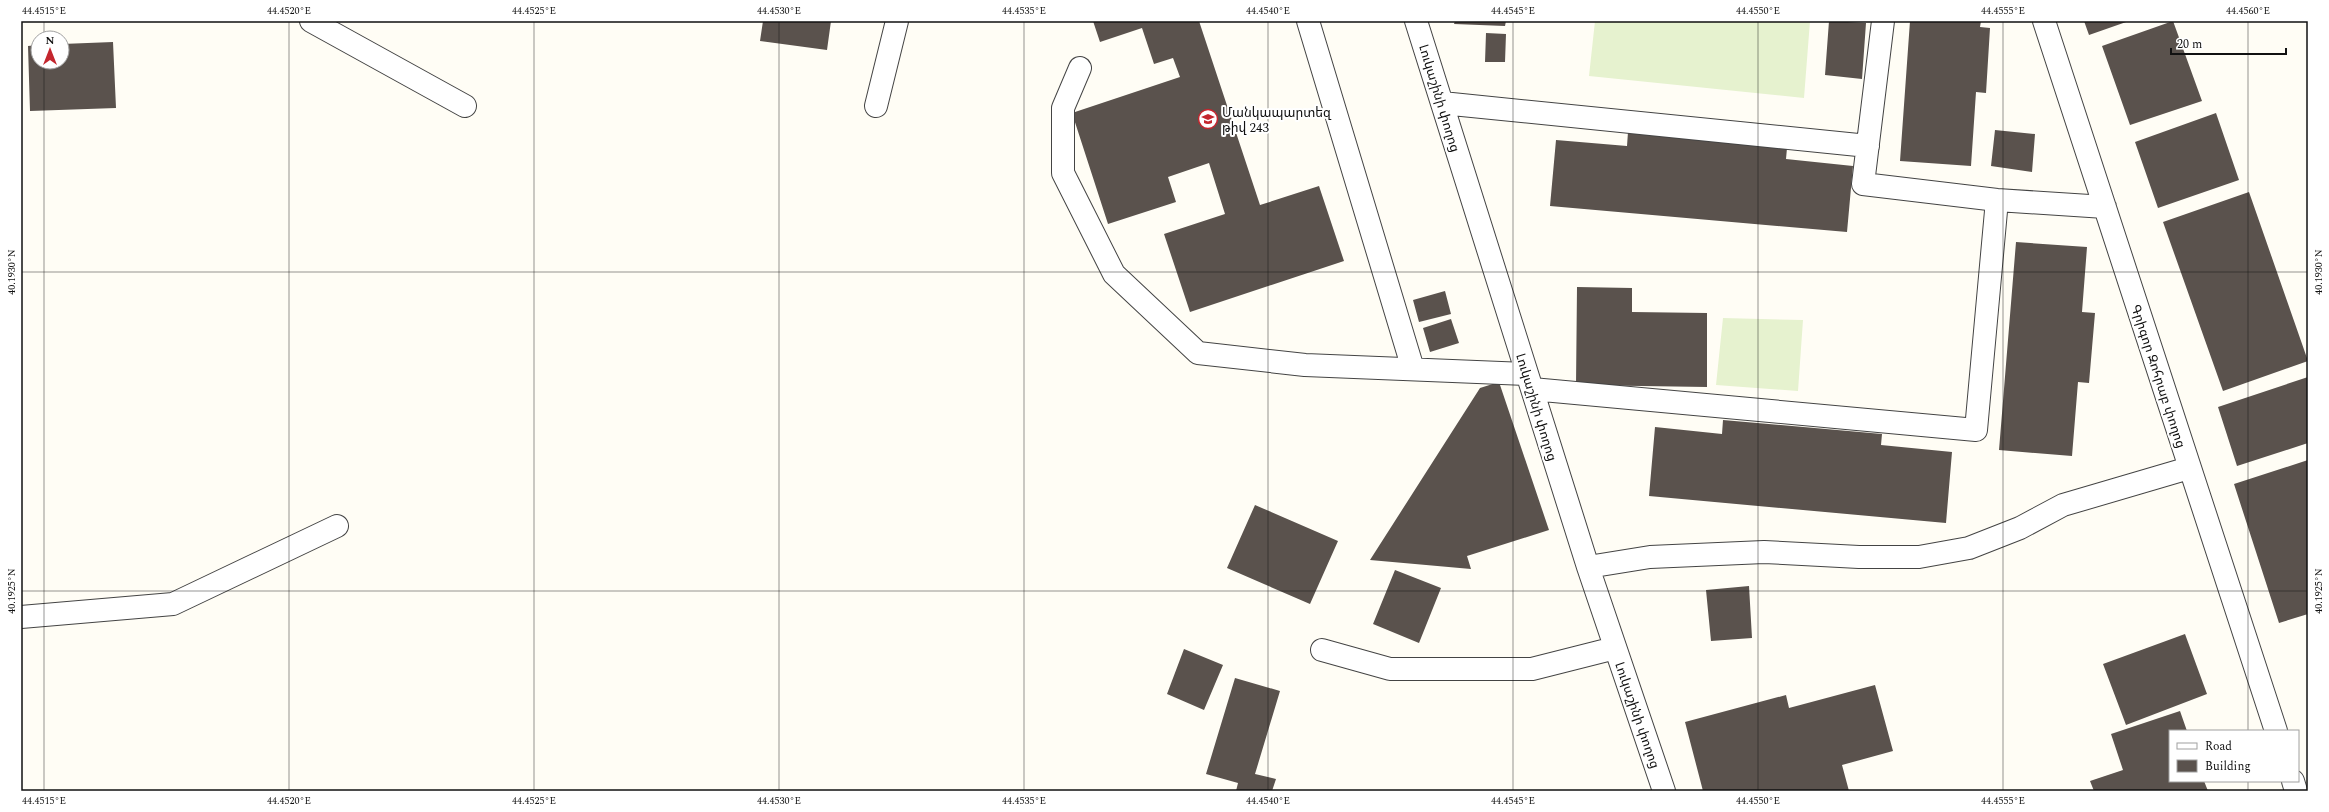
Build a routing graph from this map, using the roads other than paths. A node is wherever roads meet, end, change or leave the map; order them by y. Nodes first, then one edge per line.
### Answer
1 (311, 21) edge
2 (897, 21) edge
3 (1308, 21) edge
4 (1416, 21) edge
5 (1883, 21) edge
6 (2044, 21) edge
7 (1080, 68) dead end
8 (1442, 103) junction
9 (465, 106) dead end
10 (876, 106) dead end
11 (1868, 146) junction
12 (1997, 200) junction
13 (2105, 207) junction
14 (1413, 369) junction
15 (1529, 382) junction
16 (2188, 468) junction
17 (337, 526) dead end
18 (1588, 567) junction
19 (21, 617) edge
20 (1615, 648) junction
21 (1322, 650) dead end
22 (2276, 730) edge
23 (1664, 791) edge

1 - 9 street
2 - 10 street
3 - 14 street
4 - 8 street, Լուկաշինի փողոց
5 - 11 street
6 - 13 street, Գրիգոր Զոհրաբ փողոց
7 - 14 street
8 - 11 street
8 - 15 street, Լուկաշինի փողոց
11 - 12 street
12 - 13 street
12 - 15 street
13 - 16 street, Գրիգոր Զոհրաբ փողոց
14 - 15 street
15 - 18 street, Լուկաշինի փողոց
16 - 18 street
16 - 22 street, Գրիգոր Զոհրաբ փողոց
17 - 19 street
18 - 20 street, Լուկաշինի փողոց
20 - 21 street
20 - 23 street, Լուկաշինի փողոց

